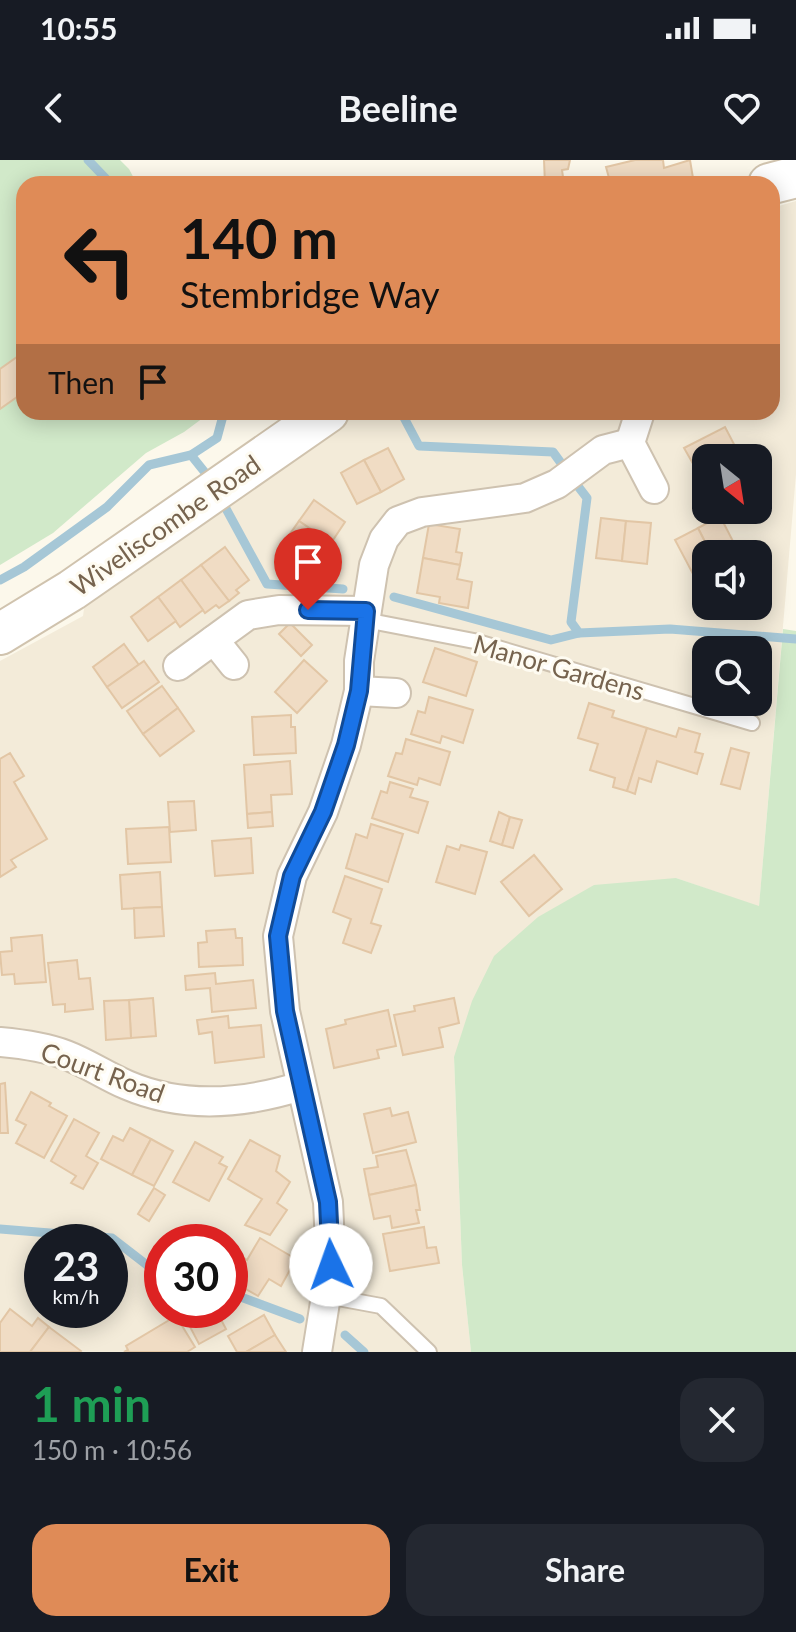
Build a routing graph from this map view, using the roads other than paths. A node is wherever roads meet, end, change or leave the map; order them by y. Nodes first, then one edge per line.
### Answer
1 (316, 420) edge
2 (637, 420) edge
3 (630, 443) junction
4 (654, 489) dead end
5 (365, 616) junction
6 (0, 634) edge
7 (214, 640) junction
8 (234, 665) dead end
9 (178, 666) dead end
10 (359, 691) junction
11 (396, 693) dead end
12 (752, 723) dead end
13 (0, 1042) edge
14 (301, 1086) junction
15 (327, 1296) junction
16 (317, 1352) edge
17 (429, 1352) edge

1 - 6 main road, Wiveliscombe Road
2 - 3 street
3 - 4 street
3 - 5 street
5 - 7 street
5 - 10 street
5 - 12 lane, Manor Gardens
7 - 8 street
7 - 9 street
10 - 11 street
10 - 14 street
13 - 14 street, Court Road
14 - 15 street
15 - 16 street
15 - 17 lane

